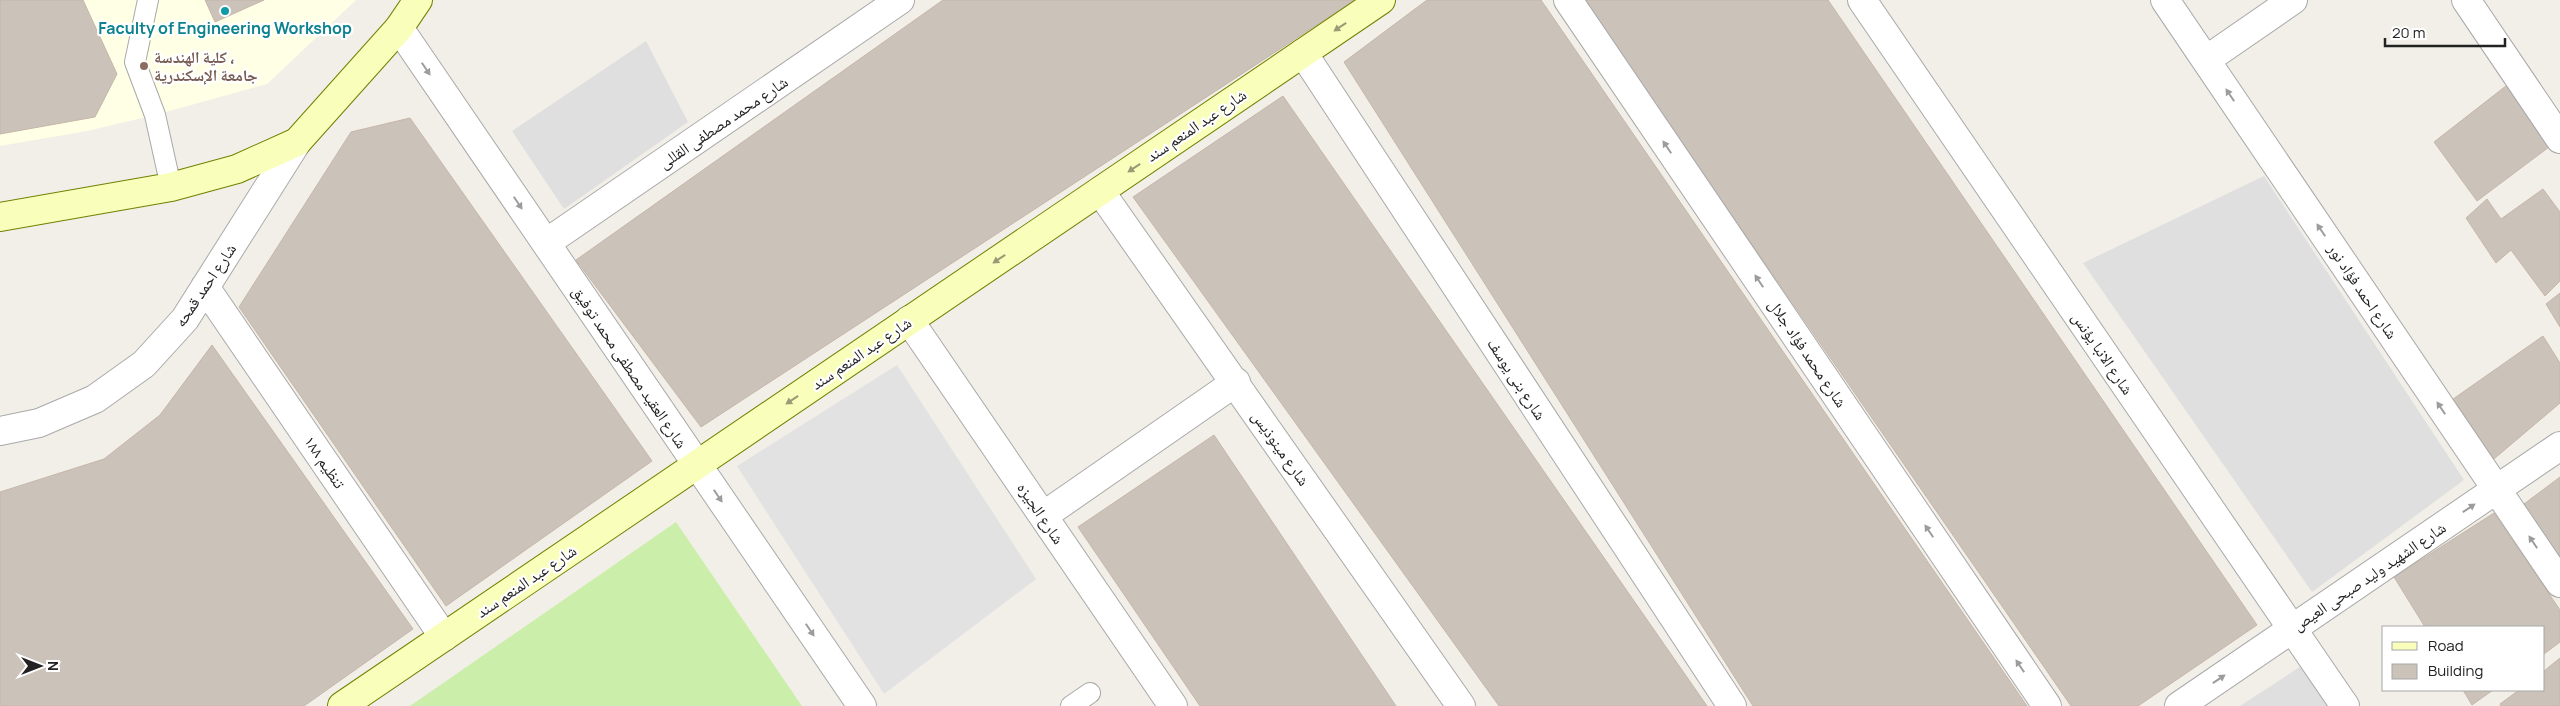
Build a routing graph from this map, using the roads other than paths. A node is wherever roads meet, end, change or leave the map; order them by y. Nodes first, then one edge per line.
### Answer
1 (148, 0) edge
2 (900, 0) edge
3 (1380, 0) edge
4 (1568, 0) edge
5 (1862, 0) edge
6 (2165, 0) edge
7 (2294, 0) edge
8 (2466, 0) edge
9 (419, 2) edge
10 (399, 28) junction
11 (1303, 53) junction
12 (2206, 60) junction
13 (2560, 139) edge
14 (297, 142) junction
15 (171, 187) junction
16 (1100, 190) junction
17 (0, 217) edge
18 (546, 243) junction
19 (205, 287) junction
20 (909, 320) junction
21 (1236, 382) junction
22 (0, 431) edge
23 (2560, 446) edge
24 (697, 464) junction
25 (2496, 489) junction
26 (1043, 516) junction
27 (2560, 583) edge
28 (2292, 629) junction
29 (444, 636) junction
30 (1090, 693) dead end
31 (342, 706) edge
32 (862, 706) edge
33 (1071, 706) edge
34 (1173, 706) edge
35 (1461, 706) edge
36 (1732, 706) edge
37 (2047, 706) edge
38 (2179, 706) edge
39 (2345, 706) edge

1 - 15 lane
2 - 18 street, شارع محمد مصطفى القللى
3 -> 11 street, شارع عبد المنعم سند
37 -> 4 street, شارع محمد فؤاد جلال
5 - 28 street, شارع الانبا يؤنس
6 - 12 street, شارع احمد فؤاد نور
7 - 12 street
8 - 13 street
9 - 10 street, شارع احمد قمحه
10 - 14 street, شارع احمد قمحه
10 -> 18 street, شارع العقيد مصطفى محمد توفيق
11 -> 16 street, شارع عبد المنعم سند
11 - 36 street, شارع بنى يوسف
25 -> 12 street, شارع احمد فؤاد نور
14 - 15 street, شارع احمد قمحه
14 - 19 street, شارع احمد قمحه
15 - 17 street, شارع احمد قمحه
16 -> 20 street, شارع عبد المنعم سند
16 - 21 street, شارع مينوذيس
18 - 24 street, شارع العقيد مصطفى محمد توفيق
19 - 22 street, شارع احمد قمحه
19 - 29 street, تنظيم ١٨٨
20 -> 24 street, شارع عبد المنعم سند
20 - 26 street, شارع الجيزه
21 - 26 street
21 - 35 street, شارع مينوذيس
23 - 25 street, شارع الشهيد وليد صبحى العيص
24 - 29 street, شارع عبد المنعم سند
24 -> 32 street, شارع العقيد مصطفى محمد توفيق
27 -> 25 street, شارع احمد فؤاد نور
28 -> 25 street, شارع الشهيد وليد صبحى العيص
26 - 34 street, شارع الجيزه
38 -> 28 street, شارع الشهيد وليد صبحى العيص
28 - 39 street, شارع الانبا يؤنس
29 - 31 street, شارع عبد المنعم سند
30 - 33 lane

